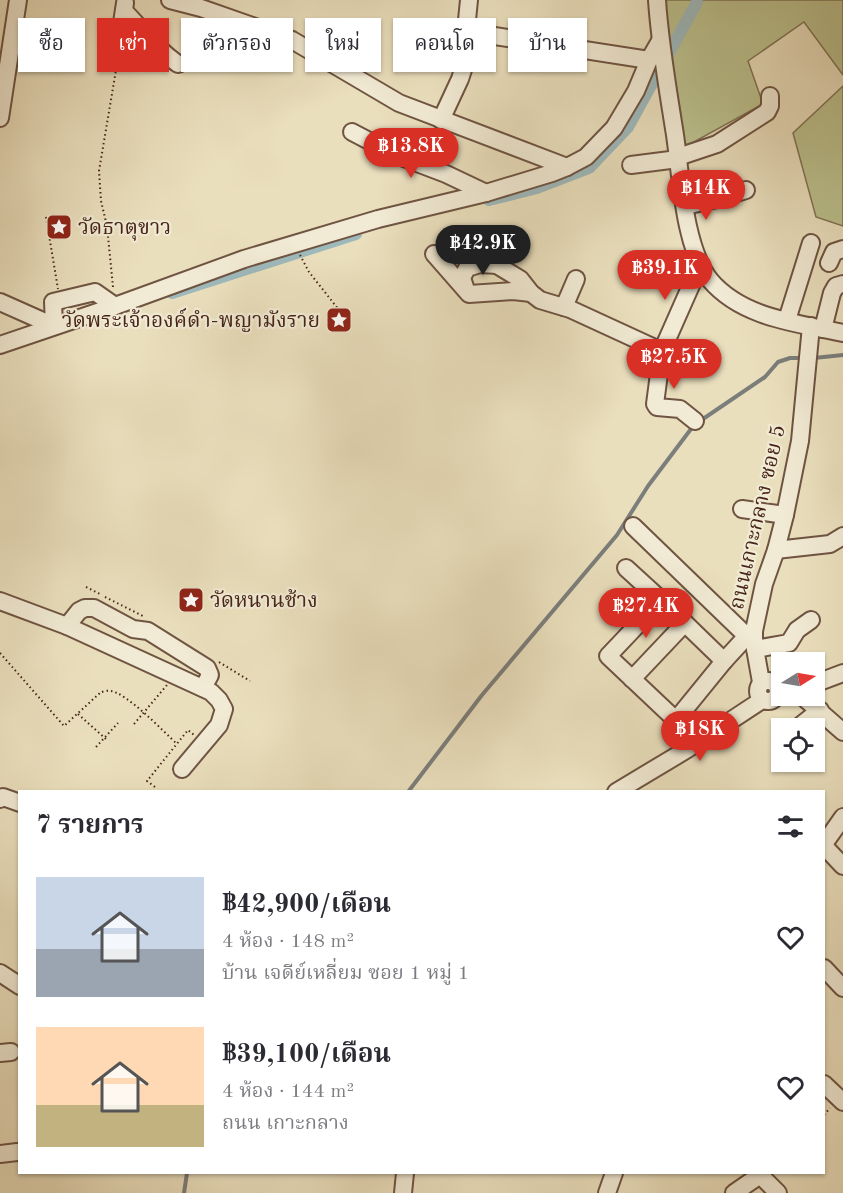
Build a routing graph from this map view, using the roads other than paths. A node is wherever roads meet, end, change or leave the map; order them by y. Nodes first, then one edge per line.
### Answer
1 (18, 0) edge
2 (171, 0) edge
3 (469, 0) edge
4 (657, 0) edge
5 (200, 4) edge
6 (125, 5) edge
7 (470, 18) edge
8 (496, 35) edge
9 (660, 41) junction
10 (649, 60) junction
11 (178, 64) dead end
12 (461, 72) edge
13 (771, 96) dead end
14 (0, 118) edge
15 (441, 120) junction
16 (352, 132) dead end
17 (678, 158) junction
18 (631, 165) dead end
19 (567, 167) junction
20 (746, 190) dead end
21 (486, 192) junction
22 (685, 206) junction
23 (811, 243) dead end
24 (843, 249) edge
25 (472, 250) dead end
26 (434, 254) dead end
27 (829, 263) dead end
28 (498, 265) junction
29 (700, 265) junction
30 (576, 279) dead end
31 (843, 284) edge
32 (466, 290) junction
33 (531, 293) junction
34 (0, 302) edge
35 (111, 303) junction
36 (564, 307) junction
37 (787, 320) junction
38 (54, 326) junction
39 (815, 331) junction
40 (843, 333) edge
41 (0, 345) edge
42 (662, 351) junction
43 (697, 360) dead end
44 (695, 421) dead end
45 (742, 509) dead end
46 (785, 515) junction
47 (633, 526) dead end
48 (843, 536) edge
49 (776, 550) junction
50 (626, 568) dead end
51 (661, 600) junction
52 (0, 602) edge
53 (811, 620) dead end
54 (685, 623) junction
55 (66, 626) junction
56 (751, 643) junction
57 (724, 661) junction
58 (843, 673) edge
59 (632, 679) junction
60 (825, 680) edge
61 (203, 688) junction
62 (771, 696) edge
63 (771, 699) edge
64 (815, 706) edge
65 (820, 710) junction
66 (810, 718) edge
67 (676, 720) junction
68 (843, 732) edge
69 (699, 742) junction
70 (182, 769) dead end
71 (619, 790) edge
72 (0, 799) edge
73 (18, 802) edge
74 (843, 818) edge
75 (825, 844) edge
76 (825, 846) edge
77 (843, 866) edge
78 (825, 969) edge
79 (0, 973) edge
80 (18, 985) edge
81 (843, 988) edge
82 (825, 1085) edge
83 (843, 1102) edge
84 (17, 1152) dead end
85 (0, 1154) edge
86 (405, 1174) edge
87 (614, 1174) edge
88 (403, 1193) edge
89 (608, 1193) edge
90 (734, 1193) edge
91 (778, 1193) edge

1 - 14 street
2 - 5 street
3 - 7 street
4 - 9 street
5 - 15 street
6 - 11 street
8 - 10 street
9 - 10 street
9 - 17 street
10 - 19 street
12 - 15 street
13 - 17 street
15 - 19 street
16 - 21 street
17 - 18 street
17 - 22 street
19 - 21 street
20 - 22 street
21 - 35 street
22 - 29 street
23 - 37 street
24 - 27 street
25 - 28 street
26 - 32 street
28 - 32 street
28 - 33 street
29 - 37 street
29 - 42 street
30 - 36 street
31 - 39 street, ถนนเกาะกลาง ซอย 5
32 - 33 street
33 - 36 street
34 - 38 street
35 - 38 street
35 - 38 street
36 - 42 street
37 - 39 street
38 - 41 street
39 - 40 street
39 - 46 street, ถนนเกาะกลาง ซอย 5
42 - 43 street
42 - 44 street
45 - 46 street
46 - 49 street, ถนนเกาะกลาง ซอย 5
47 - 56 street
48 - 49 street
49 - 56 street, ถนนเกาะกลาง ซอย 5
50 - 51 street
51 - 54 street
51 - 59 street
52 - 55 street
53 - 56 street
54 - 57 street
54 - 59 street
55 - 61 street
55 - 61 street
56 - 57 street
56 - 62 street, ถนนเกาะกลาง ซอย 5
57 - 67 street
58 - 60 street
59 - 67 street
61 - 70 street
63 - 69 street
64 - 65 street
65 - 66 street
65 - 68 street
67 - 69 street
69 - 71 street
72 - 73 street
74 - 75 street
76 - 77 street
78 - 81 street
79 - 80 street
82 - 83 street
84 - 85 street
86 - 88 street
87 - 89 street
90 - 91 street

